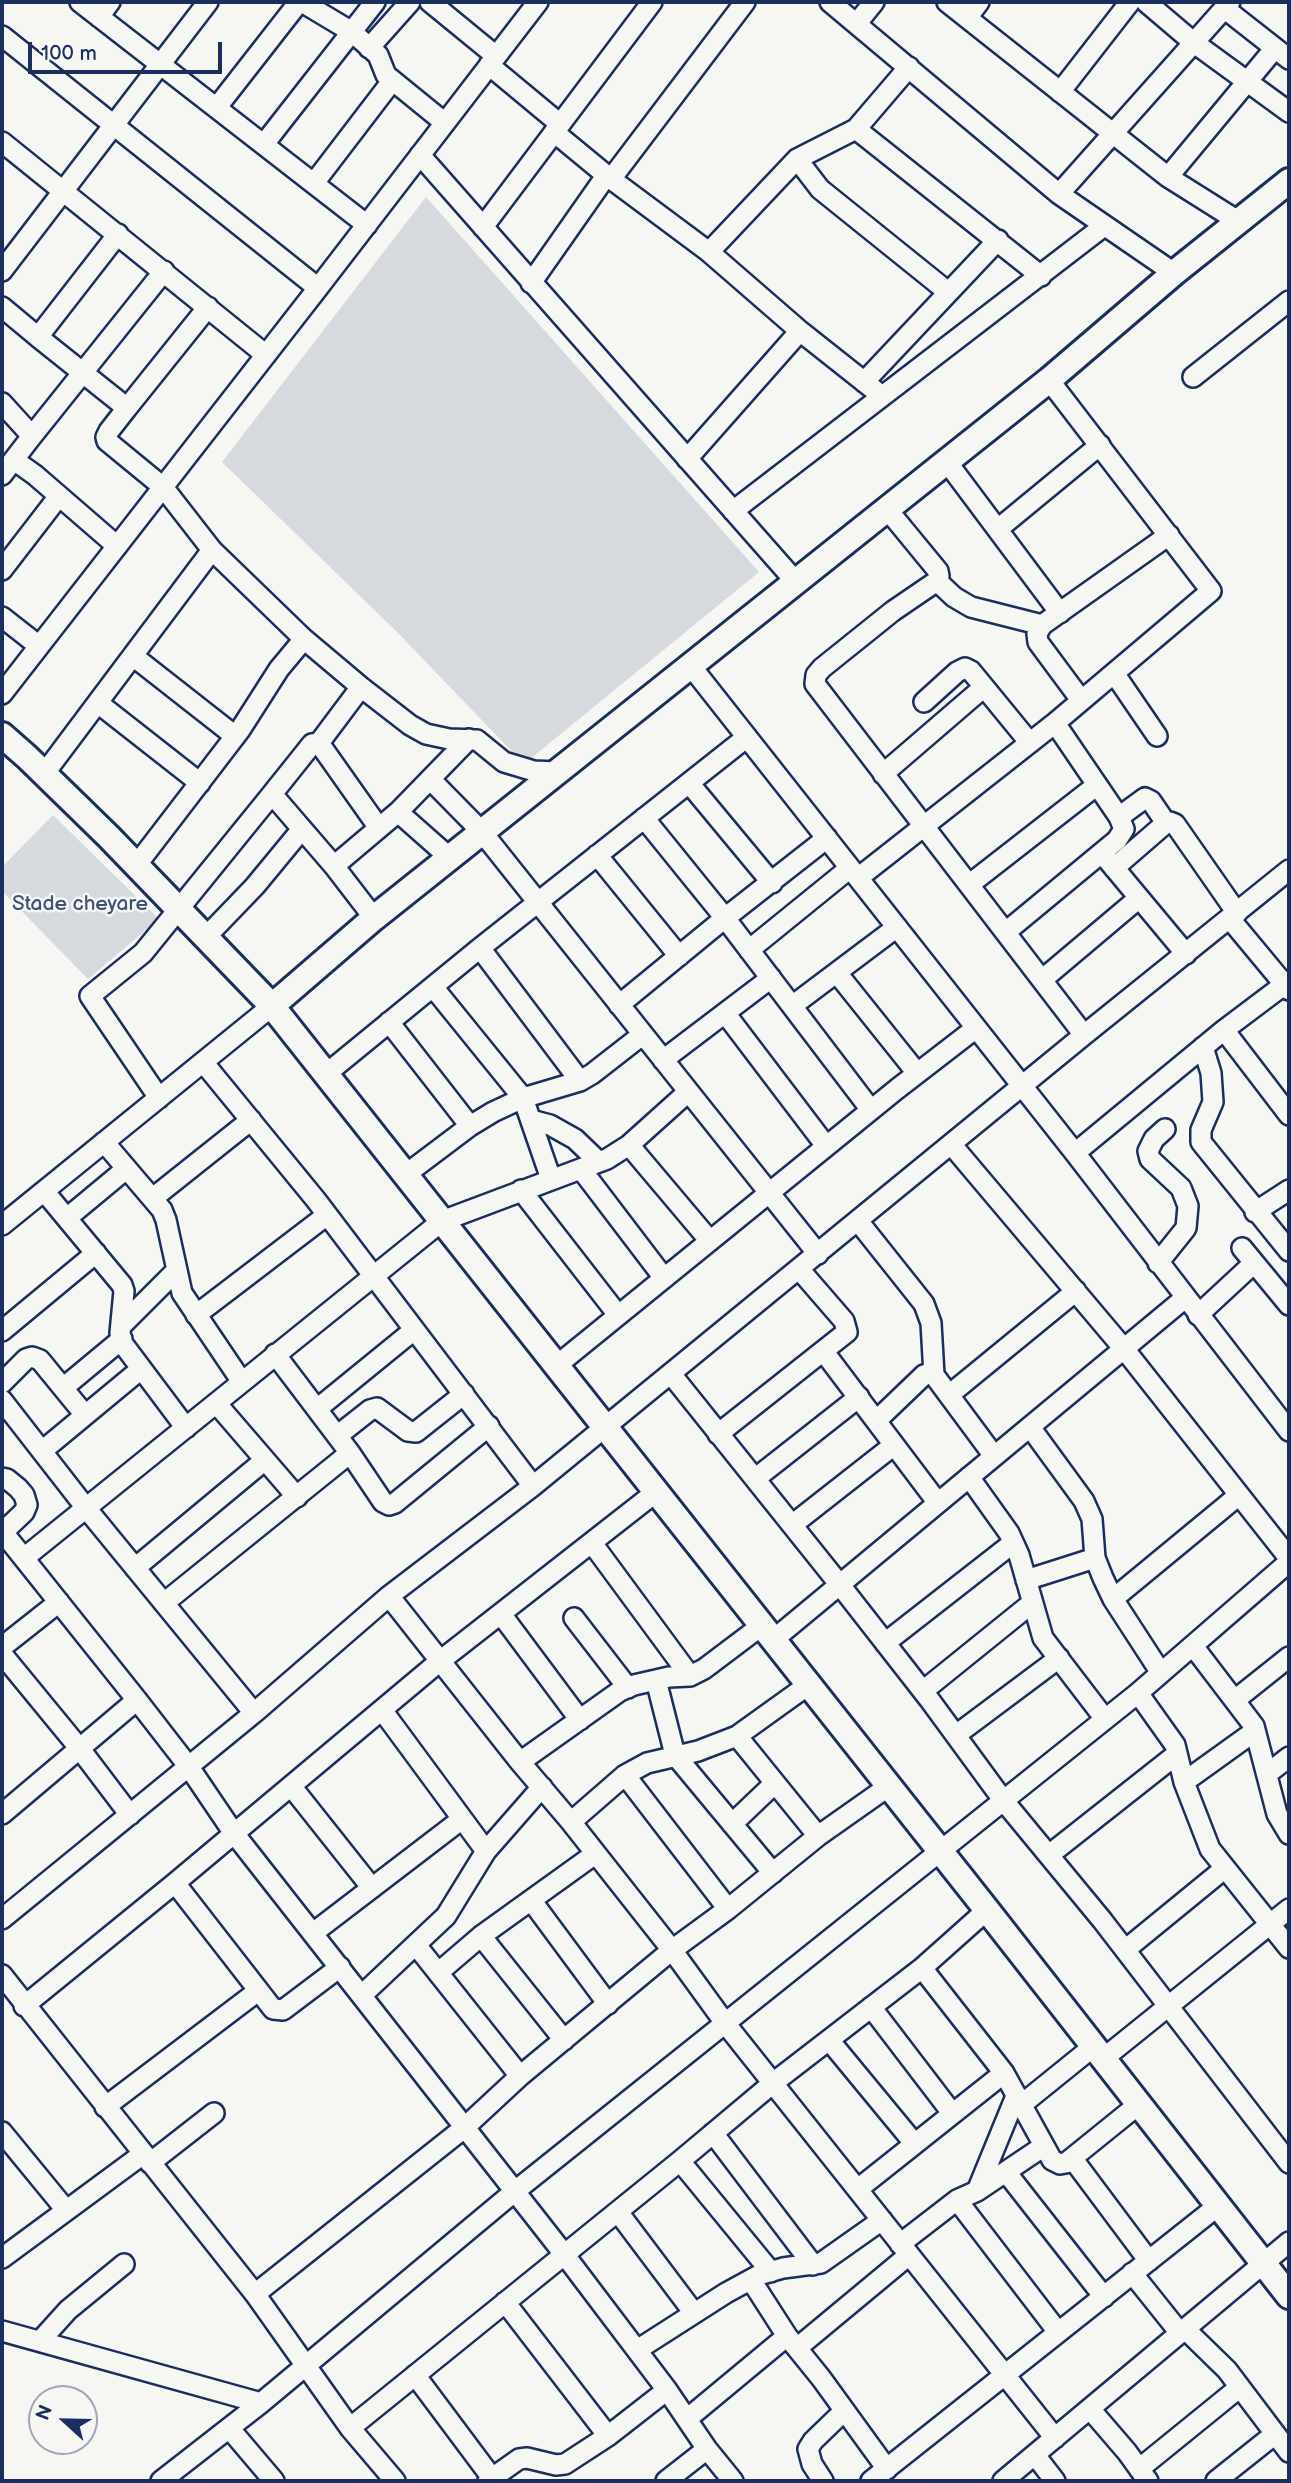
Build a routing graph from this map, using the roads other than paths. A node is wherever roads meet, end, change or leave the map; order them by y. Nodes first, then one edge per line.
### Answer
1 (80, 2) edge
2 (208, 2) edge
3 (300, 2) edge
4 (375, 2) edge
5 (410, 2) edge
6 (538, 2) edge
7 (652, 2) edge
8 (745, 2) edge
9 (830, 2) edge
10 (874, 2) edge
11 (947, 2) edge
12 (979, 2) edge
13 (1130, 2) edge
14 (1146, 2) edge
15 (438, 4) edge
16 (1227, 5) edge
17 (105, 9) edge
18 (967, 18) junction
19 (857, 23) junction
20 (352, 32) junction
21 (2, 36) edge
22 (1194, 42) junction
23 (369, 48) junction
24 (1282, 53) edge
25 (492, 61) junction
26 (161, 62) junction
27 (909, 67) junction
28 (392, 81) junction
29 (1248, 81) junction
30 (1060, 92) junction
31 (217, 107) junction
32 (1289, 113) edge
33 (445, 123) junction
34 (115, 126) junction
35 (557, 128) junction
36 (856, 129) junction
37 (1111, 133) junction
38 (2, 142) edge
39 (264, 144) junction
40 (420, 155) junction
41 (797, 159) junction
42 (1168, 177) junction
43 (608, 178) junction
44 (1289, 181) edge
45 (314, 183) junction
46 (64, 193) junction
47 (1059, 194) junction
48 (1238, 221) junction
49 (367, 225) junction
50 (1104, 226) junction
51 (483, 227) junction
52 (118, 234) junction
53 (998, 240) junction
54 (709, 252) junction
55 (2, 271) edge
56 (164, 271) junction
57 (1174, 273) junction
58 (1041, 275) junction
59 (531, 283) junction
60 (318, 288) junction
61 (948, 292) junction
62 (1289, 301) edge
63 (2, 307) edge
64 (208, 307) junction
65 (800, 331) junction
66 (38, 337) junction
67 (266, 355) junction
68 (83, 372) junction
69 (1193, 377) dead end
70 (1049, 380) junction
71 (864, 382) junction
72 (882, 396) junction
73 (2, 403) edge
74 (127, 408) junction
75 (32, 436) junction
76 (1100, 445) junction
77 (687, 459) junction
78 (947, 462) junction
79 (8, 468) edge
80 (163, 487) junction
81 (59, 496) junction
82 (887, 509) junction
83 (733, 511) junction
84 (998, 529) junction
85 (1169, 535) junction
86 (117, 546) junction
87 (212, 550) junction
88 (2, 570) edge
89 (937, 581) junction
90 (796, 582) junction
91 (1060, 613) junction
92 (2, 617) edge
93 (1042, 625) junction
94 (304, 639) junction
95 (39, 646) junction
96 (133, 656) junction
97 (691, 665) junction
98 (1114, 673) junction
99 (361, 687) junction
100 (984, 687) junction
101 (2, 694) edge
102 (1081, 700) junction
103 (924, 702) dead end
104 (98, 703) junction
105 (1055, 723) junction
106 (2, 735) edge
107 (235, 736) junction
108 (1157, 736) dead end
109 (747, 737) junction
110 (469, 739) junction
111 (319, 743) junction
112 (1030, 743) junction
113 (556, 772) junction
114 (44, 774) junction
115 (883, 774) junction
116 (430, 779) junction
117 (200, 783) junction
118 (689, 783) junction
119 (1097, 785) junction
120 (272, 794) junction
121 (398, 812) junction
122 (1119, 817) junction
123 (644, 818) junction
124 (1166, 823) junction
125 (923, 827) junction
126 (379, 828) junction
127 (302, 829) junction
128 (482, 832) junction
129 (827, 838) junction
130 (1102, 852) junction
131 (597, 855) junction
132 (450, 858) junction
133 (334, 866) junction
134 (135, 867) junction
135 (1114, 868) junction
136 (1289, 870) edge
137 (854, 873) junction
138 (772, 883) junction
139 (970, 884) junction
140 (1139, 898) junction
141 (537, 903) junction
142 (177, 909) junction
143 (1234, 916) junction
144 (374, 918) junction
145 (725, 918) junction
146 (897, 927) junction
147 (1007, 931) junction
148 (205, 938) junction
149 (480, 948) junction
150 (749, 950) junction
151 (1186, 954) junction
152 (679, 956) junction
153 (837, 973) junction
154 (771, 978) junction
155 (1043, 979) junction
156 (1288, 985) edge
157 (433, 987) junction
158 (619, 1005) junction
159 (272, 1006) junction
160 (792, 1006) junction
161 (725, 1013) junction
162 (389, 1022) junction
163 (976, 1028) junction
164 (1224, 1030) junction
165 (642, 1035) junction
166 (1084, 1035) junction
167 (1203, 1047) junction
168 (663, 1060) junction
169 (203, 1062) junction
170 (917, 1073) junction
171 (326, 1074) junction
172 (580, 1080) junction
173 (1023, 1087) junction
174 (688, 1092) junction
175 (159, 1098) junction
176 (523, 1098) junction
177 (871, 1110) junction
178 (1289, 1115) edge
179 (251, 1120) junction
180 (531, 1121) junction
181 (470, 1126) junction
182 (1165, 1129) dead end
183 (104, 1142) junction
184 (951, 1144) junction
185 (629, 1145) junction
186 (826, 1146) junction
187 (1075, 1153) junction
188 (599, 1161) junction
189 (580, 1168) junction
190 (127, 1169) junction
191 (405, 1175) junction
192 (551, 1179) junction
193 (1289, 1189) edge
194 (522, 1190) junction
195 (44, 1191) junction
196 (769, 1193) junction
197 (153, 1198) junction
198 (1255, 1212) junction
199 (327, 1214) junction
200 (67, 1218) junction
201 (442, 1221) junction
202 (858, 1221) junction
203 (2, 1225) edge
204 (710, 1241) junction
205 (1289, 1251) edge
206 (96, 1253) junction
207 (818, 1254) junction
208 (1158, 1263) junction
209 (799, 1269) junction
210 (177, 1270) junction
211 (374, 1276) junction
212 (664, 1278) junction
213 (1076, 1291) junction
214 (1185, 1298) junction
215 (1289, 1305) edge
216 (196, 1315) junction
217 (618, 1315) junction
218 (1198, 1315) junction
219 (414, 1329) junction
220 (2, 1331) edge
221 (121, 1333) junction
222 (1125, 1350) junction
223 (824, 1352) junction
224 (275, 1354) junction
225 (556, 1366) junction
226 (141, 1368) junction
227 (671, 1374) junction
228 (934, 1375) junction
229 (242, 1382) junction
230 (2, 1383) edge
231 (63, 1388) junction
232 (464, 1394) junction
233 (949, 1395) junction
234 (859, 1397) junction
235 (2, 1400) edge
236 (216, 1403) junction
237 (317, 1409) junction
238 (85, 1415) junction
239 (876, 1421) junction
240 (489, 1426) junction
241 (605, 1427) junction
242 (1030, 1427) junction
243 (186, 1428) junction
244 (1289, 1431) edge
245 (718, 1434) junction
246 (337, 1436) junction
247 (894, 1445) junction
248 (41, 1451) junction
249 (349, 1453) junction
250 (994, 1456) junction
251 (265, 1460) junction
252 (969, 1477) junction
253 (2, 1478) edge
254 (756, 1478) junction
255 (533, 1486) junction
256 (656, 1492) junction
257 (1239, 1495) junction
258 (296, 1497) junction
259 (938, 1503) junction
260 (86, 1508) junction
261 (792, 1525) junction
262 (592, 1543) junction
263 (1013, 1543) junction
264 (9, 1544) edge
265 (1095, 1558) junction
266 (1289, 1560) edge
267 (135, 1568) junction
268 (1026, 1580) junction
269 (840, 1585) junction
270 (389, 1597) junction
271 (1113, 1599) junction
272 (59, 1602) junction
273 (164, 1603) junction
274 (1032, 1603) junction
275 (500, 1614) junction
276 (574, 1618) dead end
277 (767, 1633) junction
278 (885, 1643) junction
279 (1193, 1646) junction
280 (2, 1647) edge
281 (2, 1654) edge
282 (1289, 1657) edge
283 (1059, 1658) junction
284 (440, 1661) junction
285 (1161, 1673) junction
286 (690, 1676) junction
287 (656, 1680) junction
288 (808, 1685) junction
289 (628, 1688) junction
290 (923, 1691) junction
291 (1138, 1693) junction
292 (137, 1700) junction
293 (1234, 1700) junction
294 (382, 1710) junction
295 (254, 1713) junction
296 (1105, 1719) junction
297 (580, 1720) junction
298 (1255, 1731) junction
299 (956, 1735) junction
300 (737, 1736) junction
301 (80, 1749) junction
302 (675, 1755) junction
303 (1177, 1755) junction
304 (1289, 1757) edge
305 (520, 1762) junction
306 (189, 1766) junction
307 (1267, 1774) junction
308 (625, 1775) junction
309 (1185, 1782) junction
310 (775, 1783) junction
311 (291, 1786) junction
312 (888, 1786) junction
313 (542, 1787) junction
314 (1003, 1800) junction
315 (1283, 1810) edge
316 (2, 1814) edge
317 (130, 1815) junction
318 (462, 1819) junction
319 (571, 1822) junction
320 (732, 1824) junction
321 (233, 1832) junction
322 (1289, 1834) edge
323 (818, 1836) junction
324 (486, 1851) junction
325 (940, 1851) junction
326 (595, 1854) junction
327 (1049, 1855) junction
328 (1224, 1869) junction
329 (773, 1873) junction
330 (176, 1883) junction
331 (372, 1888) junction
332 (531, 1900) junction
333 (728, 1909) junction
334 (1289, 1909) edge
335 (987, 1910) junction
336 (2, 1919) edge
337 (1269, 1925) junction
338 (313, 1933) junction
339 (481, 1936) junction
340 (416, 1945) junction
341 (1289, 1948) edge
342 (672, 1950) junction
343 (1125, 1950) junction
344 (340, 1967) junction
345 (922, 1968) junction
346 (439, 1972) junction
347 (2, 1975) edge
348 (258, 1991) junction
349 (362, 1995) junction
350 (608, 2004) junction
351 (1168, 2005) junction
352 (24, 2006) junction
353 (871, 2007) junction
354 (725, 2022) junction
355 (564, 2040) junction
356 (829, 2040) junction
357 (1099, 2052) junction
358 (1004, 2073) junction
359 (520, 2076) junction
360 (773, 2083) junction
361 (1019, 2100) junction
362 (1139, 2104) junction
363 (106, 2107) junction
364 (214, 2113) dead end
365 (952, 2113) junction
366 (464, 2128) junction
367 (2, 2132) edge
368 (713, 2133) junction
369 (914, 2143) junction
370 (1044, 2146) junction
371 (146, 2158) junction
372 (1072, 2158) junction
373 (1288, 2159) edge
374 (680, 2161) junction
375 (1006, 2172) junction
376 (858, 2189) junction
377 (977, 2191) junction
378 (514, 2192) junction
379 (957, 2200) junction
380 (1219, 2204) junction
381 (66, 2210) junction
382 (618, 2211) junction
383 (882, 2220) junction
384 (1289, 2242) edge
385 (905, 2249) junction
386 (564, 2254) junction
387 (2, 2258) edge
388 (1149, 2262) junction
389 (1264, 2262) junction
390 (124, 2264) dead end
391 (813, 2265) junction
392 (771, 2272) junction
393 (1132, 2273) junction
394 (751, 2280) junction
395 (255, 2294) junction
396 (1289, 2296) edge
397 (1104, 2297) junction
398 (505, 2302) junction
399 (694, 2313) junction
400 (2, 2331) edge
401 (1183, 2331) junction
402 (1058, 2332) junction
403 (40, 2342) junction
404 (792, 2342) junction
405 (637, 2350) junction
406 (307, 2365) junction
407 (1004, 2374) junction
408 (415, 2375) junction
409 (1240, 2387) junction
410 (667, 2390) junction
411 (261, 2403) junction
412 (1090, 2409) junction
413 (844, 2411) junction
414 (687, 2419) junction
415 (229, 2428) junction
416 (350, 2428) junction
417 (1275, 2434) junction
418 (608, 2436) junction
419 (1055, 2438) junction
420 (707, 2449) junction
421 (1289, 2452) edge
422 (1035, 2455) junction
423 (887, 2469) junction
424 (562, 2473) edge
425 (1143, 2475) edge
426 (490, 2479) edge
427 (271, 2480) edge
428 (161, 2481) edge
429 (395, 2481) edge
430 (666, 2481) edge
431 (733, 2481) edge
432 (823, 2481) edge
433 (872, 2481) edge
434 (1003, 2481) edge
435 (1055, 2481) edge
436 (1216, 2481) edge

1 - 17 street
2 - 26 street
3 - 20 street
3 - 31 street
4 - 20 street
5 - 23 street
6 - 25 street
7 - 35 street
8 - 43 street
9 - 19 street
10 - 19 street
11 - 18 street
12 - 18 street
13 - 30 street
14 - 22 street
15 - 25 street
16 - 22 street
16 - 24 street
17 - 26 street
18 - 30 street
19 - 27 street
20 - 23 street
20 - 39 street
21 - 34 street
22 - 29 street
22 - 37 street
23 - 28 street
24 - 29 street
25 - 33 street
25 - 35 street
26 - 31 street
26 - 34 street
27 - 36 street
27 - 47 street
28 - 33 street
28 - 45 street
29 - 32 street
29 - 42 street
30 - 37 street
31 - 39 street
33 - 40 street
34 - 46 street
34 - 60 street
35 - 43 street
35 - 51 street
36 - 41 street
36 - 53 street
37 - 42 street
37 - 47 street
38 - 46 street
39 - 45 street
40 - 49 street
40 - 51 street
41 - 54 street
41 - 61 street
42 - 48 street
43 - 54 street
43 - 59 street
44 - 48 main road
45 - 49 street
46 - 52 street
46 - 55 street
47 - 50 street
48 - 57 main road
49 - 60 street
50 - 57 street
50 - 58 street
51 - 59 street
52 - 56 street
52 - 66 street
53 - 58 street
53 - 61 street
54 - 65 street
56 - 64 street
56 - 68 street
57 - 70 main road
58 - 72 street
59 - 77 street
60 - 67 street
61 - 71 street
62 - 69 street
63 - 66 street
64 - 67 street
64 - 74 street
65 - 71 street
65 - 77 street
66 - 68 street
67 - 80 street
68 - 74 street
68 - 75 street
70 - 76 street
70 - 78 main road
71 - 72 street
72 - 83 street
73 - 75 street
74 - 80 street
75 - 79 street
76 - 84 street
76 - 85 street
77 - 83 street
78 - 82 main road
78 - 84 street
79 - 81 street
80 - 86 street
80 - 87 street
81 - 86 street
81 - 88 street
82 - 89 street
82 - 90 main road
83 - 90 street
84 - 91 street
85 - 91 street
85 - 98 street
86 - 95 street
87 - 94 street
87 - 96 street
89 - 93 street
89 - 115 street
90 - 97 main road
91 - 93 street
92 - 95 street
93 - 102 street
94 - 99 street
94 - 107 street
95 - 101 street
96 - 104 street
96 - 107 street
97 - 109 street
97 - 113 main road
98 - 102 street
98 - 108 street
99 - 110 street
99 - 111 street
100 - 103 street
100 - 112 street
100 - 115 street
102 - 105 street
104 - 114 street
104 - 117 street
105 - 112 street
105 - 119 street
106 - 114 main road
107 - 117 street
109 - 118 street
109 - 129 street
110 - 113 street
110 - 116 street
111 - 120 street
111 - 126 street
112 - 125 street
113 - 128 main road
114 - 134 main road
115 - 125 street
116 - 121 street
116 - 128 street
117 - 134 street
118 - 123 street
118 - 138 street
119 - 122 street
119 - 139 street
120 - 127 street
120 - 142 street
121 - 126 street
121 - 132 street
122 - 124 street
122 - 130 street
123 - 131 street
123 - 145 street
124 - 135 street
124 - 143 street
125 - 137 street
125 - 139 street
126 - 133 street
127 - 133 street
127 - 148 street
128 - 132 main road
128 - 141 street
129 - 137 street
129 - 138 street
130 - 135 street
130 - 147 street
131 - 141 street
131 - 152 street
132 - 144 main road
133 - 144 street
134 - 142 main road
135 - 140 street
136 - 143 street
137 - 146 street
137 - 150 street
138 - 145 street
139 - 147 street
140 - 151 street
140 - 155 street
141 - 149 street
141 - 158 street
142 - 148 main road
142 - 175 street
143 - 151 street
143 - 156 street
144 - 159 main road
145 - 150 street
145 - 152 street
146 - 153 street
146 - 163 street
147 - 155 street
148 - 159 main road
149 - 157 street
149 - 172 street
150 - 154 street
151 - 166 street
152 - 158 street
153 - 160 street
153 - 170 street
154 - 160 street
154 - 161 street
155 - 166 street
156 - 164 street
157 - 162 street
157 - 176 street
158 - 165 street
159 - 169 street
159 - 171 main road
160 - 177 street
161 - 168 street
161 - 186 street
162 - 171 street
162 - 181 street
163 - 170 street
163 - 173 street
164 - 167 street
164 - 178 street
165 - 168 street
165 - 172 street
166 - 173 street
167 - 187 street
167 - 198 street
168 - 174 street
169 - 175 street
169 - 179 street
170 - 177 street
171 - 191 main road
172 - 176 street
173 - 184 street
173 - 187 street
174 - 185 street
174 - 196 street
175 - 183 street
176 - 180 street
176 - 181 street
177 - 186 street
179 - 197 street
179 - 199 street
180 - 188 street
180 - 192 street
181 - 191 street
182 - 208 street
183 - 190 street
183 - 195 street
184 - 202 street
184 - 213 street
185 - 188 street
185 - 204 street
186 - 196 street
187 - 208 street
188 - 189 street
189 - 192 street
189 - 212 street
190 - 197 street
190 - 200 street
191 - 201 main road
192 - 194 street
193 - 198 street
194 - 201 street
194 - 217 street
195 - 200 street
195 - 203 street
196 - 204 street
196 - 207 street
197 - 210 street
198 - 205 street
199 - 211 street
199 - 216 street
200 - 206 street
201 - 211 street
201 - 225 main road
202 - 207 street
202 - 228 street
204 - 212 street
206 - 220 street
206 - 221 street
207 - 209 street
208 - 214 street
209 - 223 street
209 - 227 street
210 - 216 street
210 - 221 street
211 - 219 street
211 - 224 street
212 - 217 street
213 - 222 street
213 - 233 street
214 - 218 street
214 - 222 street
215 - 218 street
216 - 229 street
217 - 225 street
218 - 244 street
219 - 232 street
219 - 237 street
221 - 226 street
221 - 231 street
222 - 242 street
222 - 257 street
223 - 234 street
223 - 245 street
224 - 229 street
224 - 237 street
225 - 241 main road
226 - 238 street
226 - 243 street
227 - 241 street
227 - 245 street
228 - 233 street
228 - 239 street
229 - 236 street
230 - 231 street
231 - 238 street
232 - 240 street
232 - 246 street
233 - 250 street
234 - 239 street
234 - 254 street
235 - 248 street
236 - 243 street
236 - 251 street
237 - 246 street
238 - 248 street
239 - 247 street
240 - 249 street
240 - 255 street
241 - 255 street
241 - 256 main road
242 - 250 street
242 - 265 street
243 - 260 street
245 - 254 street
246 - 249 street
247 - 259 street
247 - 261 street
248 - 260 street
249 - 258 street
250 - 252 street
251 - 258 street
251 - 267 street
252 - 259 street
252 - 263 street
253 - 264 street
254 - 261 street
255 - 270 street
256 - 262 street
256 - 277 main road
257 - 266 street
257 - 271 street
258 - 273 street
259 - 269 street
260 - 264 street
260 - 267 street
261 - 269 street
262 - 275 street
262 - 286 street
263 - 268 street
263 - 278 street
264 - 272 street
265 - 268 street
265 - 271 street
266 - 279 street
267 - 273 street
268 - 274 street
269 - 277 street
269 - 278 street
270 - 284 street
270 - 295 street
271 - 285 street
272 - 280 street
272 - 292 street
273 - 295 street
274 - 283 street
274 - 290 street
275 - 284 street
275 - 297 street
276 - 289 street
277 - 286 street
277 - 288 main road
278 - 290 street
279 - 285 street
279 - 293 street
281 - 301 street
282 - 293 street
283 - 296 street
283 - 299 street
284 - 294 street
284 - 305 street
285 - 291 street
286 - 287 street
287 - 289 street
287 - 302 street
288 - 300 street
288 - 312 main road
289 - 297 street
290 - 299 street
291 - 296 street
291 - 303 street
292 - 301 street
292 - 306 street
293 - 298 street
294 - 311 street
294 - 318 street
295 - 306 street
296 - 314 street
297 - 305 street
298 - 307 street
298 - 309 street
299 - 314 street
300 - 302 street
300 - 310 street
301 - 316 street
301 - 317 street
302 - 308 street
302 - 320 street
303 - 309 street
303 - 327 street
304 - 307 street
305 - 313 street
306 - 317 street
306 - 321 street
307 - 315 street
308 - 319 street
308 - 333 street
309 - 328 street
310 - 320 street
310 - 323 street
311 - 321 street
311 - 331 street
312 - 323 street
312 - 325 main road
313 - 319 street
313 - 324 street
314 - 325 street
314 - 327 street
315 - 322 street
317 - 336 street
318 - 324 street
318 - 331 street
319 - 326 street
320 - 329 street
321 - 330 street
321 - 338 street
323 - 329 street
324 - 340 street
325 - 335 main road
325 - 354 street
326 - 332 street
326 - 342 street
327 - 343 street
328 - 337 street
328 - 343 street
329 - 333 street
330 - 348 street
330 - 352 street
331 - 338 street
332 - 339 street
332 - 350 street
333 - 342 street
334 - 337 street
335 - 345 street
335 - 357 main road
337 - 341 street
337 - 351 street
338 - 344 street
339 - 346 street
339 - 355 street
340 - 346 street
340 - 349 street
342 - 350 street
342 - 354 street
343 - 351 street
344 - 348 street
344 - 349 street
345 - 353 street
345 - 358 street
346 - 359 street
347 - 352 street
348 - 363 street
349 - 366 street
350 - 355 street
351 - 357 street
351 - 373 street
352 - 363 street
353 - 356 street
353 - 365 street
354 - 360 street
354 - 378 street
355 - 359 street
356 - 360 street
356 - 369 street
357 - 361 street
357 - 362 main road
358 - 361 street
358 - 365 street
359 - 366 street
360 - 368 street
360 - 376 street
361 - 370 street
361 - 377 street
362 - 372 street
362 - 380 main road
363 - 371 street
364 - 371 street
365 - 369 street
366 - 378 street
366 - 395 street
367 - 381 street
368 - 374 street
368 - 391 street
369 - 376 street
370 - 372 street
370 - 375 street
371 - 381 street
371 - 395 street
372 - 388 street
374 - 382 street
374 - 392 street
375 - 377 street
375 - 397 street
376 - 383 street
377 - 379 street
378 - 386 street
378 - 406 street
379 - 385 street
379 - 402 street
380 - 388 street
380 - 389 main road
381 - 387 street
382 - 386 street
382 - 399 street
383 - 385 street
383 - 391 street
384 - 389 street
385 - 404 street
385 - 407 street
386 - 398 street
386 - 405 street
388 - 393 street
389 - 396 main road
389 - 401 street
390 - 403 street
391 - 392 street
392 - 394 street
393 - 397 street
393 - 401 street
394 - 399 street
394 - 404 street
395 - 406 street
397 - 402 street
398 - 408 street
398 - 418 street
399 - 405 street
400 - 403 street
401 - 409 street
401 - 412 street
402 - 407 street
403 - 411 street
404 - 413 street
404 - 414 street
405 - 410 street
406 - 411 street
406 - 416 street
407 - 419 street
407 - 423 street
408 - 416 street
408 - 426 street
409 - 417 street
409 - 425 street
410 - 414 street
410 - 418 street
411 - 415 street
412 - 419 street
412 - 425 street
413 - 423 street
413 - 432 street
414 - 420 street
415 - 427 street
415 - 428 street
416 - 429 street
417 - 421 street
417 - 436 street
418 - 424 street
419 - 422 street
420 - 430 street
420 - 431 street
422 - 434 street
422 - 435 street
423 - 433 street
424 - 426 street

